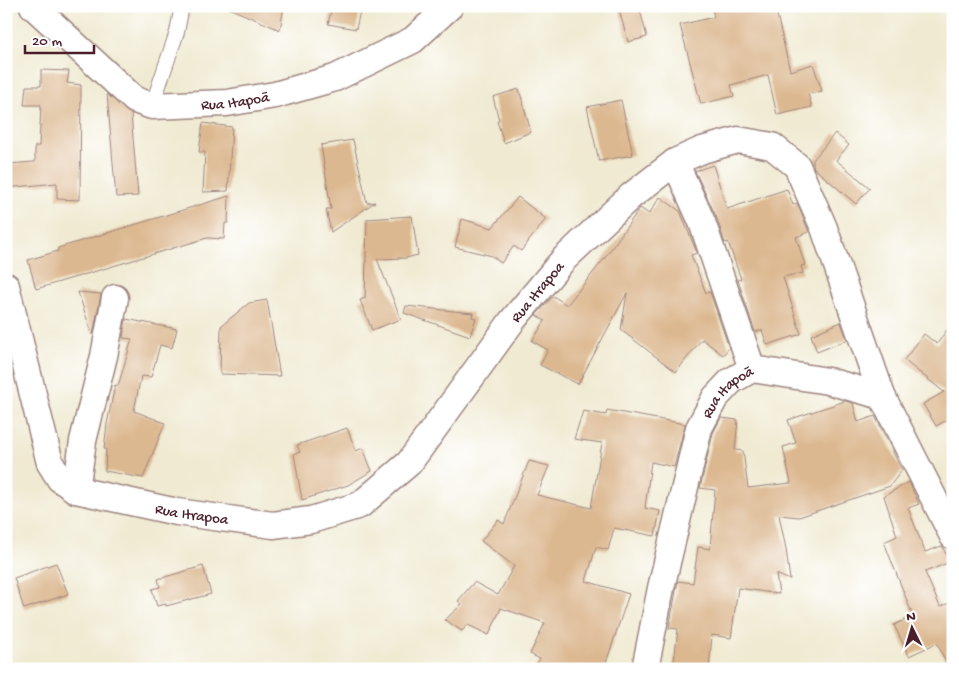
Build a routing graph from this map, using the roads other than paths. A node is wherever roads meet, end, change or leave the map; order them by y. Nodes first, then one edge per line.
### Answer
1 (33, 6) edge
2 (182, 6) edge
3 (450, 6) edge
4 (152, 106) junction
5 (675, 162) junction
6 (6, 286) edge
7 (115, 298) dead end
8 (752, 369) junction
9 (882, 396) junction
10 (76, 490) junction
11 (953, 536) edge
12 (645, 669) edge

1 - 4 street, Rua Itapoã
2 - 4 lane
3 - 4 street, Rua Itapoã
5 - 8 street
5 - 9 street, Rua Itrapoa
5 - 10 street, Rua Itrapoa
6 - 10 street, Rua Itrapoa
7 - 10 street
8 - 9 street, Rua Itapoã
8 - 12 street, Rua Itapoã
9 - 11 street

